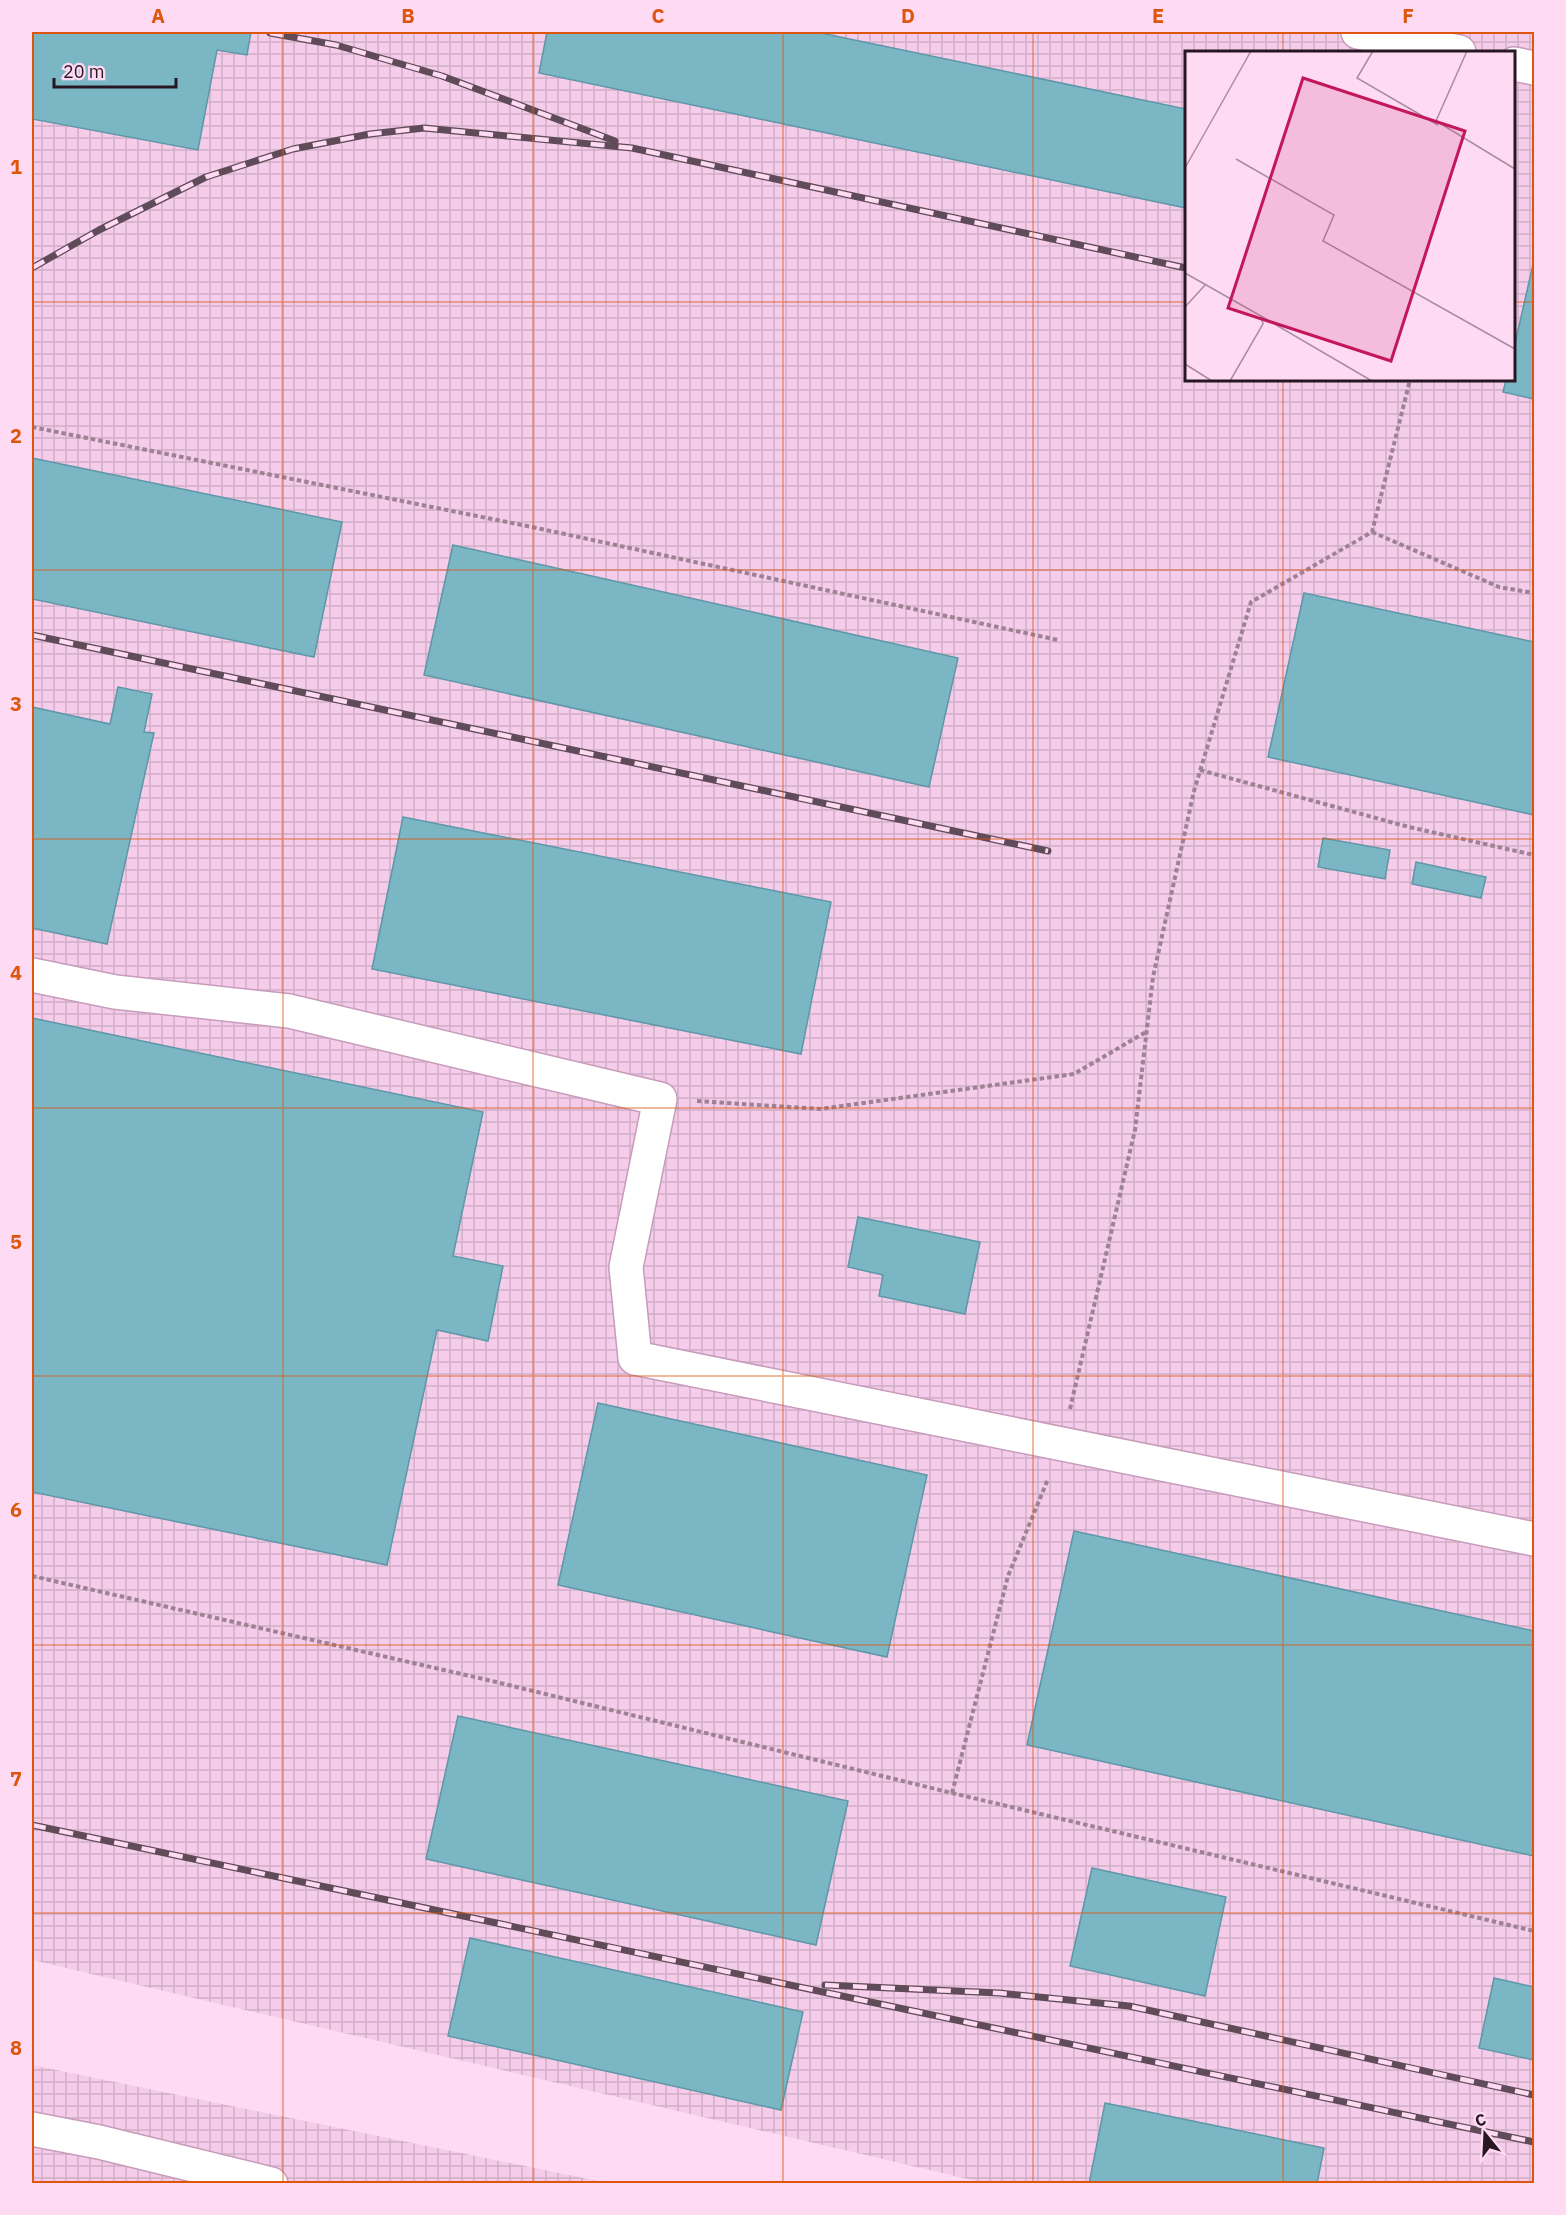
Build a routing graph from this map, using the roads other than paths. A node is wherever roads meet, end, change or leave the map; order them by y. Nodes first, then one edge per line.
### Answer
1 (1358, 32) edge
2 (1454, 51) edge
3 (1515, 64) edge
4 (1534, 68) edge
5 (32, 975) edge
6 (1534, 1539) edge
7 (32, 2129) edge
8 (271, 2184) edge

1 - 2 lane
3 - 4 lane
5 - 6 lane
7 - 8 lane

